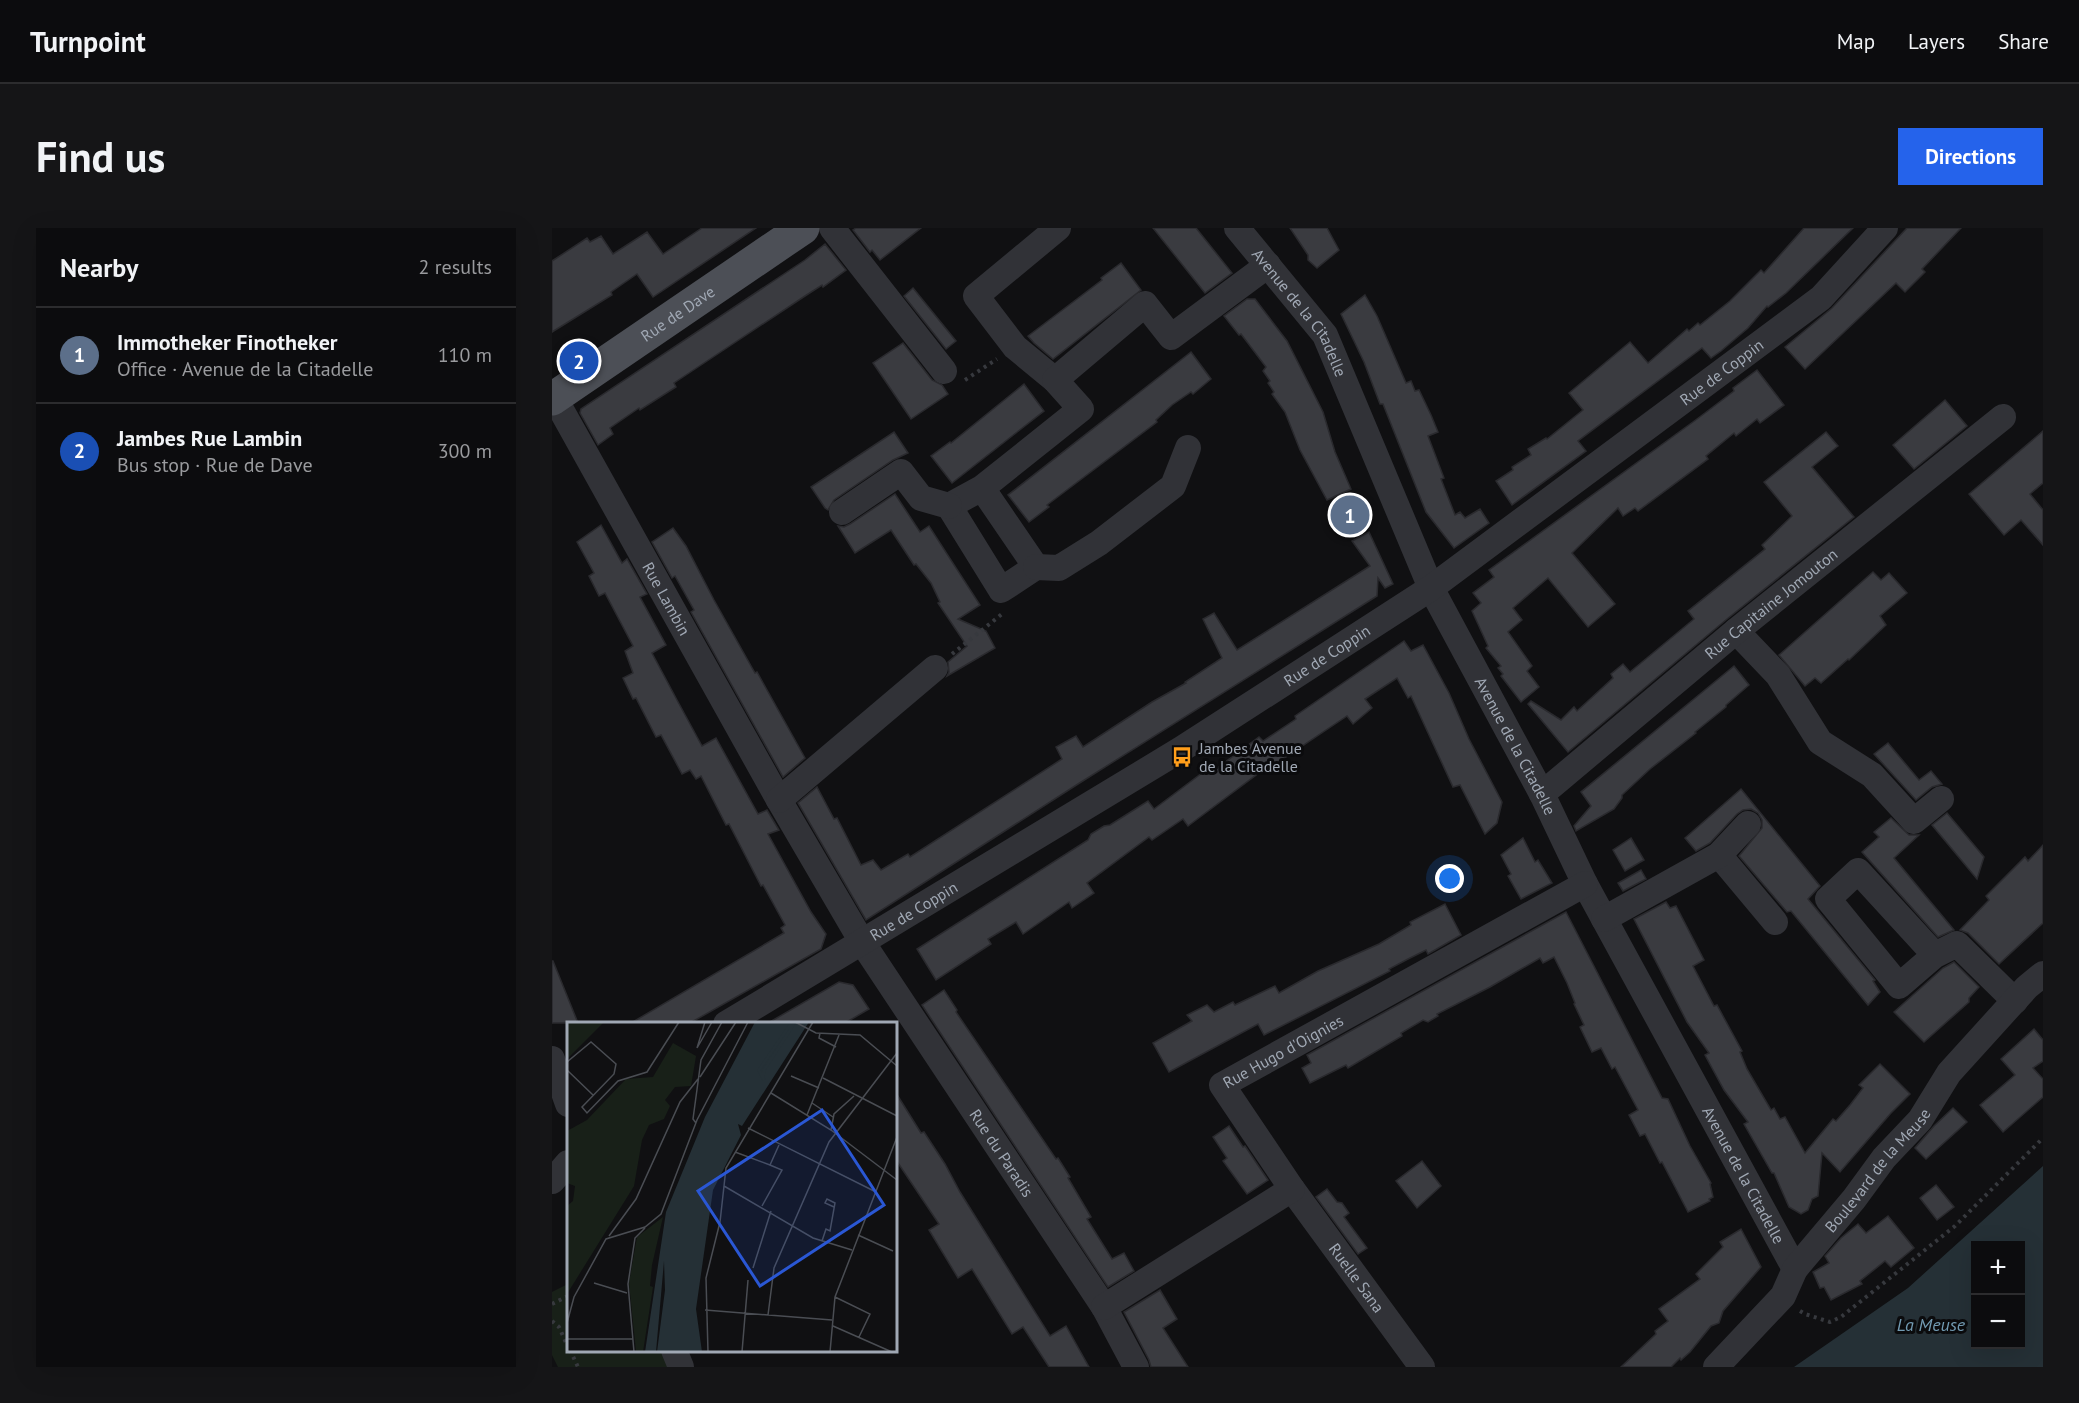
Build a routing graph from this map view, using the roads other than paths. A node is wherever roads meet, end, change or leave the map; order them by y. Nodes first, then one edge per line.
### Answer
1 (803, 228) edge
2 (831, 228) edge
3 (1058, 228) edge
4 (1237, 228) edge
5 (1885, 228) edge
6 (1268, 265) junction
7 (944, 371) road end
8 (1056, 380) junction
9 (553, 398) edge
10 (2003, 417) dead end
11 (1188, 448) dead end
12 (982, 488) junction
13 (949, 506) junction
14 (842, 512) dead end
15 (1036, 567) junction
16 (1431, 588) junction
17 (1736, 631) junction
18 (935, 668) road end
19 (1542, 794) junction
20 (1941, 799) dead end
21 (779, 800) junction
22 (1748, 824) dead end
23 (1719, 855) junction
24 (1585, 884) junction
25 (1604, 919) junction
26 (1775, 922) dead end
27 (862, 942) junction
28 (1935, 955) dead end
29 (2043, 974) edge
30 (2015, 1001) junction
31 (728, 1022) edge
32 (552, 1059) edge
33 (563, 1093) edge
34 (567, 1164) edge
35 (552, 1181) edge
36 (1292, 1189) junction
37 (1796, 1269) junction
38 (1104, 1307) junction
39 (675, 1352) edge
40 (681, 1367) edge
41 (1136, 1367) edge
42 (1422, 1367) edge
43 (1716, 1367) edge

1 - 9 main road, Rue de Dave
2 - 7 street
3 - 8 street
4 - 6 street, Avenue de la Citadelle
5 - 16 street, Rue de Coppin
6 - 8 street
6 - 16 street, Avenue de la Citadelle
8 - 12 street
9 - 21 street, Rue Lambin
10 - 17 street, Rue Capitaine Jomouton
11 - 15 street
12 - 13 street
12 - 15 street
13 - 14 street
13 - 15 street
16 - 19 street, Avenue de la Citadelle
16 - 27 street, Rue de Coppin
17 - 19 street, Rue Capitaine Jomouton
17 - 20 street
18 - 21 street
19 - 24 street, Avenue de la Citadelle
21 - 27 street, Rue Lambin
22 - 23 street
23 - 25 street
23 - 26 street
24 - 25 street, Avenue de la Citadelle
24 - 36 street, Rue Hugo d'Oignies
25 - 37 street, Avenue de la Citadelle
27 - 31 street, Rue de Coppin
27 - 38 street, Rue du Paradis
28 - 30 street
29 - 30 street, Boulevard de la Meuse
30 - 37 street, Boulevard de la Meuse
32 - 33 street
34 - 35 street
36 - 38 street
36 - 42 street, Ruelle Sana
37 - 43 street, Boulevard de la Meuse
38 - 41 street, Rue du Paradis
39 - 40 street

